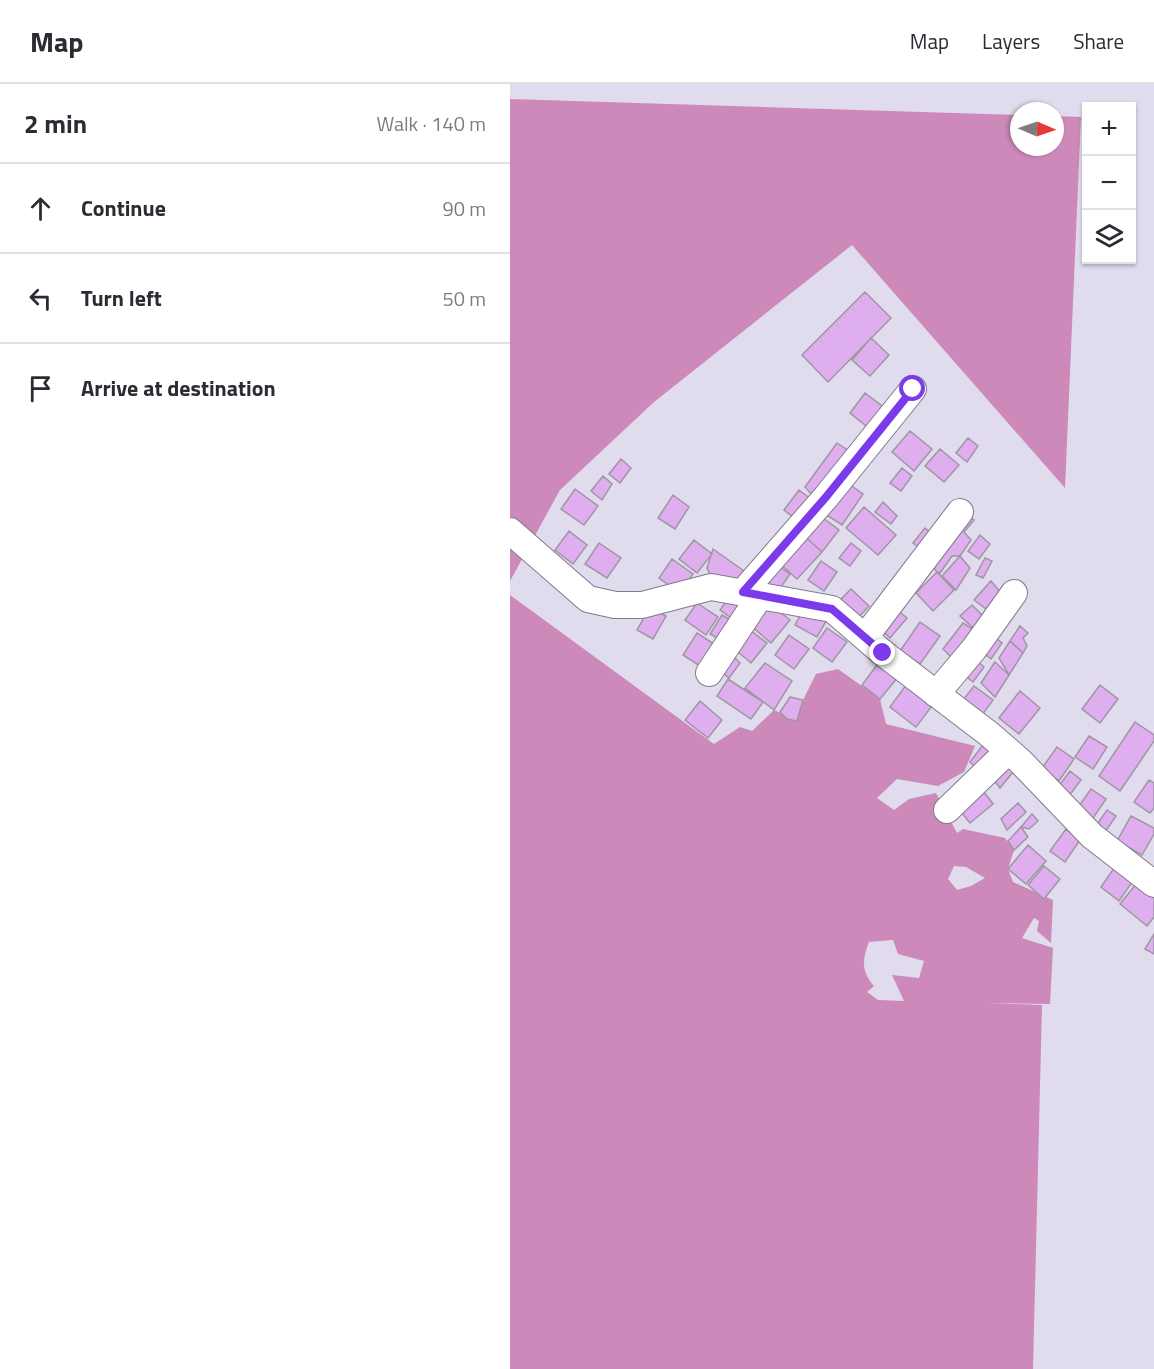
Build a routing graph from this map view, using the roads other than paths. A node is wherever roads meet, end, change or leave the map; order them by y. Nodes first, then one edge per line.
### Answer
1 (913, 389) dead end
2 (960, 512) dead end
3 (510, 531) edge
4 (1014, 593) dead end
5 (752, 594) junction
6 (865, 637) junction
7 (710, 673) dead end
8 (936, 694) junction
9 (1008, 751) junction
10 (947, 810) dead end
11 (1154, 884) edge

1 - 5 street
2 - 6 street
3 - 5 street
4 - 8 street
5 - 6 street
5 - 7 street
6 - 8 street
8 - 9 street
9 - 10 street
9 - 11 street

